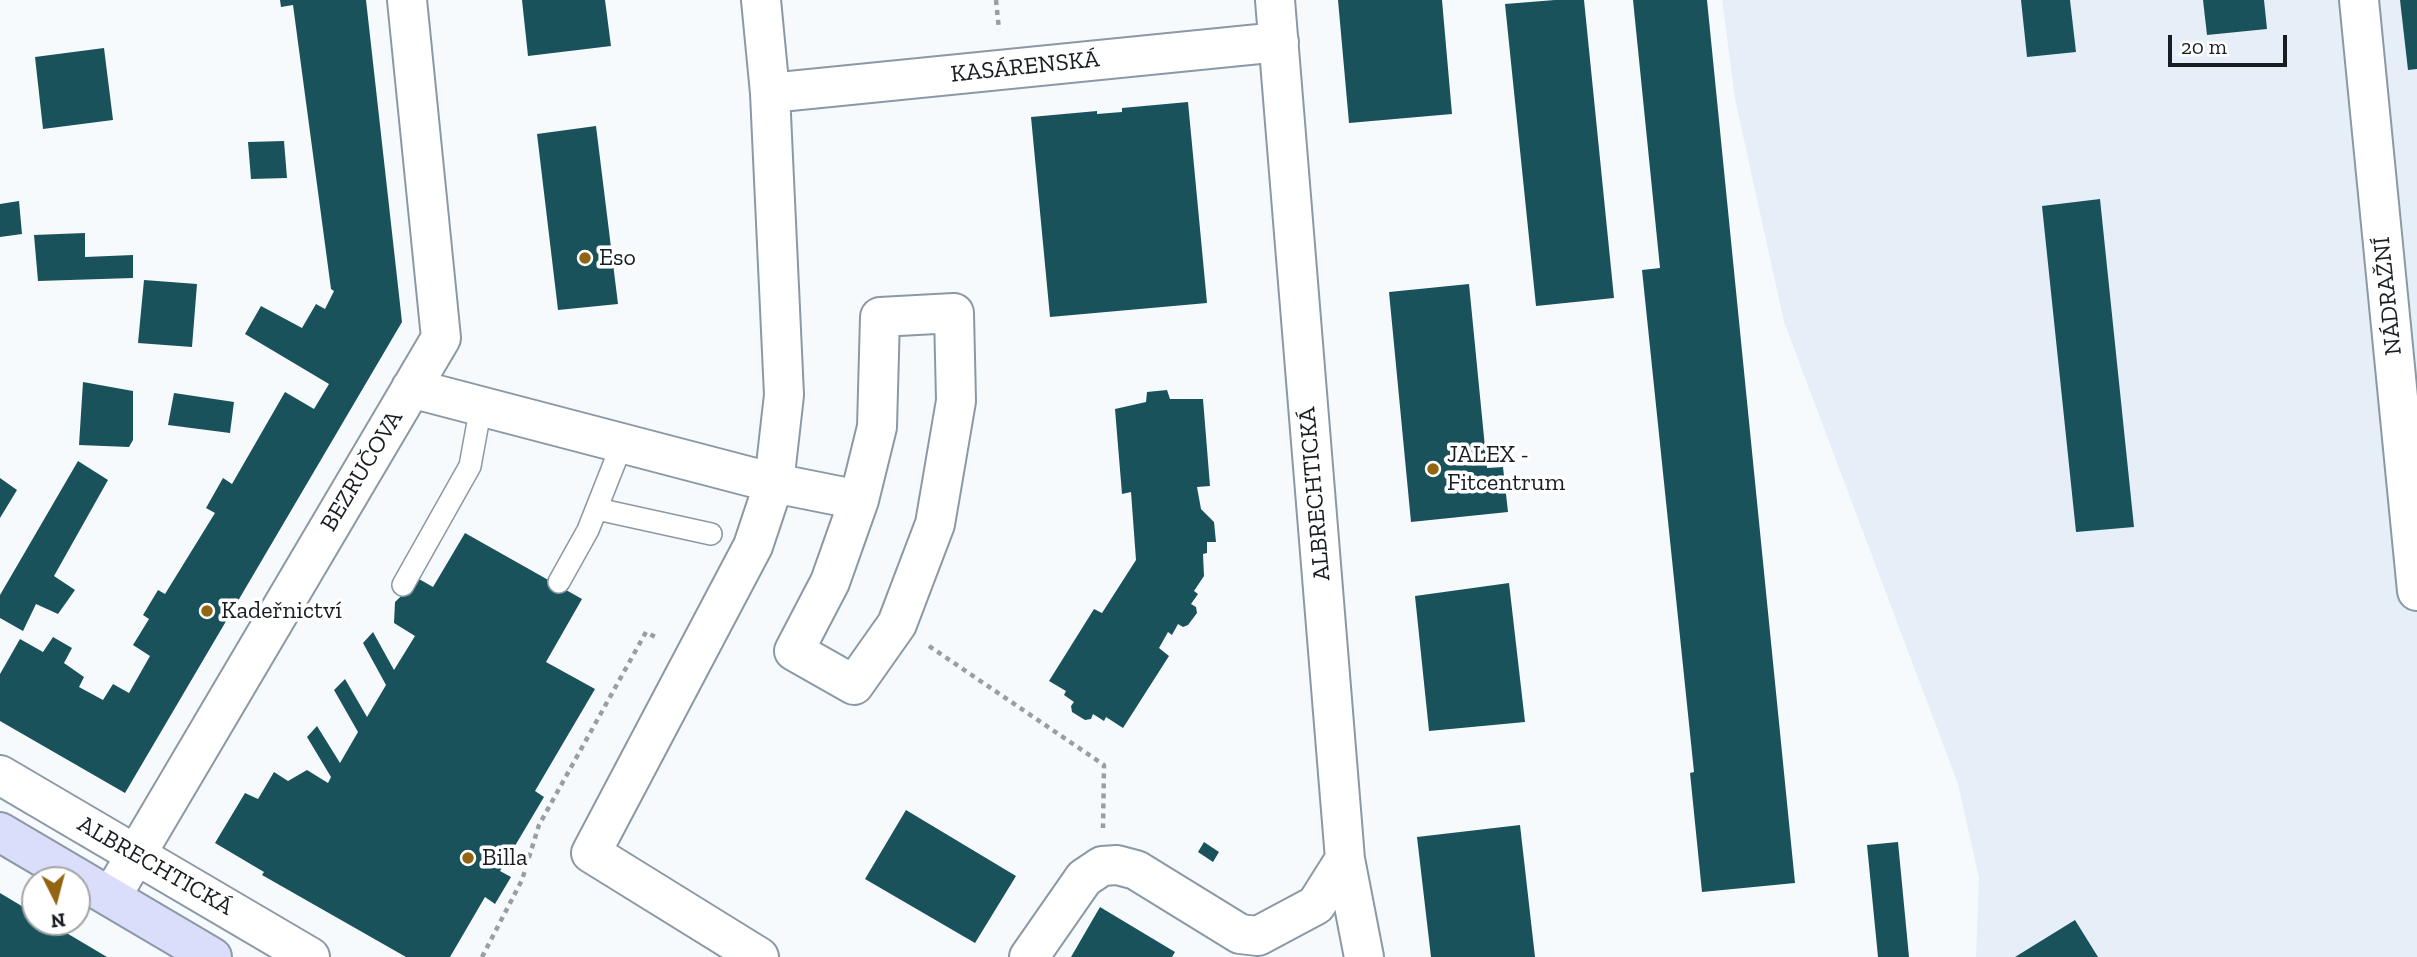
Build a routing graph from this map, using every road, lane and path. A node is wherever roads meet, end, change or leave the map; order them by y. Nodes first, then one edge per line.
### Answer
1 (407, 0) edge
2 (761, 0) edge
3 (1275, 0) edge
4 (2359, 0) edge
5 (1279, 42) junction
6 (770, 93) junction
7 (411, 388) junction
8 (481, 406) junction
9 (622, 444) junction
10 (774, 483) junction
11 (859, 500) junction
12 (597, 509) junction
13 (711, 534) dead end
14 (559, 582) dead end
15 (403, 585) dead end
16 (2417, 591) edge
17 (897, 624) junction
18 (694, 659) junction
19 (0, 775) edge
20 (0, 832) edge
21 (136, 855) junction
22 (1345, 859) junction
23 (1102, 866) junction
24 (111, 897) junction
25 (1259, 946) edge
26 (212, 957) edge
27 (310, 957) edge
28 (482, 957) edge
29 (759, 957) edge
30 (1029, 957) edge
31 (1364, 957) edge

1 - 7 street, BEZRUČOVA
2 - 6 street
3 - 5 street
4 - 16 street, NÁDRAŽNÍ
5 - 6 street, KASÁRENSKÁ
5 - 22 street, ALBRECHTICKÁ
6 - 10 street
7 - 8 street
7 - 21 street, BEZRUČOVA
8 - 9 street
8 - 15 lane
9 - 10 street
9 - 12 lane
10 - 11 street
10 - 18 street
11 - 17 street
11 - 17 street
12 - 13 lane
12 - 14 lane
17 - 23 path
18 - 28 path
18 - 29 street
19 - 21 street, ALBRECHTICKÁ
20 - 24 main road, ALBRECHTICKÁ
21 - 24 street, BEZRUČOVA
21 - 27 street, ALBRECHTICKÁ
22 - 25 street
22 - 31 street, ALBRECHTICKÁ
23 - 25 street
23 - 30 street
24 - 26 main road, ALBRECHTICKÁ

